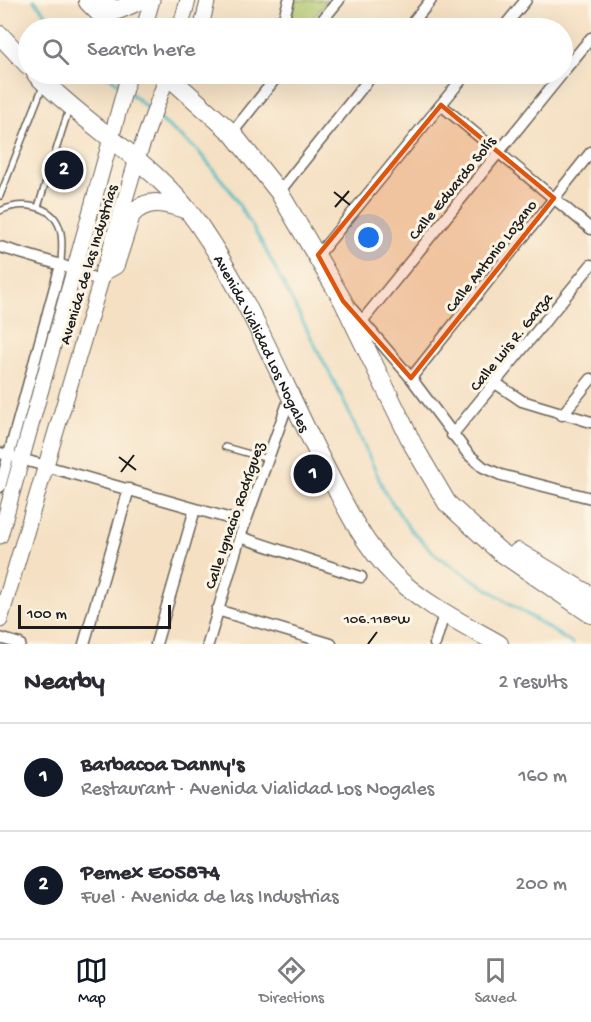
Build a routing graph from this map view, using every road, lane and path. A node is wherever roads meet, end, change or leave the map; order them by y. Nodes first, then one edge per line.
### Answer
1 (87, 0) edge
2 (141, 0) edge
3 (152, 0) edge
4 (188, 0) edge
5 (208, 0) edge
6 (289, 0) edge
7 (339, 0) edge
8 (431, 0) edge
9 (526, 0) edge
10 (104, 18) edge
11 (147, 18) edge
12 (183, 18) edge
13 (204, 18) edge
14 (284, 18) edge
15 (324, 18) edge
16 (416, 18) edge
17 (511, 18) edge
18 (0, 35) edge
19 (591, 38) edge
20 (18, 55) edge
21 (573, 60) edge
22 (38, 84) edge
23 (47, 84) edge
24 (126, 84) edge
25 (164, 84) edge
26 (178, 84) edge
27 (265, 84) edge
28 (271, 84) edge
29 (365, 84) edge
30 (458, 84) edge
31 (553, 84) edge
32 (262, 95) junction
33 (71, 104) junction
34 (441, 105) junction
35 (232, 133) junction
36 (110, 137) junction
37 (498, 152) junction
38 (591, 152) edge
39 (137, 159) junction
40 (279, 192) junction
41 (0, 196) edge
42 (554, 198) junction
43 (38, 207) junction
44 (188, 210) junction
45 (0, 211) edge
46 (591, 229) edge
47 (0, 247) edge
48 (318, 255) junction
49 (591, 265) edge
50 (67, 268) junction
51 (103, 276) junction
52 (343, 301) junction
53 (363, 320) junction
54 (411, 378) junction
55 (591, 379) edge
56 (495, 382) junction
57 (290, 397) junction
58 (562, 415) junction
59 (591, 422) edge
60 (452, 435) junction
61 (225, 447) dead end
62 (11, 456) edge
63 (268, 459) junction
64 (46, 466) junction
65 (0, 488) edge
66 (129, 489) junction
67 (591, 498) edge
68 (195, 509) junction
69 (465, 522) junction
70 (245, 523) junction
71 (0, 536) edge
72 (240, 537) junction
73 (361, 577) dead end
74 (591, 596) edge
75 (217, 610) junction
76 (444, 614) junction
77 (591, 614) edge
78 (0, 620) edge
79 (0, 638) edge
80 (20, 644) edge
81 (84, 644) edge
82 (156, 644) edge
83 (208, 644) edge
84 (331, 644) edge
85 (435, 644) edge
86 (499, 644) edge

1 - 2 highway
1 - 10 highway
3 - 11 main road
4 - 12 main road
5 - 13 street
6 - 14 street
7 - 15 street
8 - 16 street
9 - 17 street
18 - 20 highway
19 - 21 street, Calle Eduardo Solís
22 - 41 lane
23 - 33 highway, Avenida Vialidad Los Nogales
24 - 36 main road, Avenida de las Industrias
25 - 39 main road, Avenida de las Industrias
26 - 35 highway
27 - 32 street
28 - 32 street
29 - 40 street
30 - 34 street
31 - 37 street, Calle Eduardo Solís
32 - 35 street
33 - 36 highway, Avenida Vialidad Los Nogales
33 - 43 lane
34 - 37 street
34 - 48 street
35 - 40 highway
36 - 39 highway, Avenida Vialidad Los Nogales
36 - 50 main road, Avenida de las Industrias
37 - 42 street
37 - 53 street, Calle Eduardo Solís
38 - 42 street, Calle Antonio Lozano
39 - 44 highway, Avenida Vialidad Los Nogales
39 - 51 main road, Avenida de las Industrias
40 - 48 highway
42 - 46 street
42 - 54 street, Calle Antonio Lozano
43 - 45 lane
43 - 50 lane
44 - 51 highway
44 - 57 highway, Avenida Vialidad Los Nogales
47 - 50 street
48 - 52 highway
49 - 56 street, Calle Luis R. Garza
50 - 51 street
50 - 62 main road, Avenida de las Industrias
51 - 64 main road, Avenida de las Industrias
52 - 53 street
52 - 69 highway
53 - 54 street
54 - 60 street
55 - 58 street
56 - 58 street
56 - 60 street, Calle Luis R. Garza
57 - 63 street, Calle Ignacio Rodríguez
57 - 76 highway, Avenida Vialidad Los Nogales
58 - 59 street
60 - 67 street
61 - 63 lane
62 - 64 street
62 - 65 street, Avenida de las Industrias
62 - 71 main road, Avenida de las Industrias
63 - 70 street, Calle Ignacio Rodríguez
64 - 66 street
64 - 78 main road, Avenida de las Industrias
66 - 68 street
66 - 81 street
68 - 70 street
68 - 82 street
69 - 74 highway
69 - 77 highway
70 - 72 street, Calle Ignacio Rodríguez
72 - 73 street
72 - 75 street, Calle Ignacio Rodríguez
75 - 83 street, Calle Ignacio Rodríguez
75 - 84 street
76 - 85 street
76 - 86 highway, Avenida Vialidad Los Nogales
79 - 80 street

